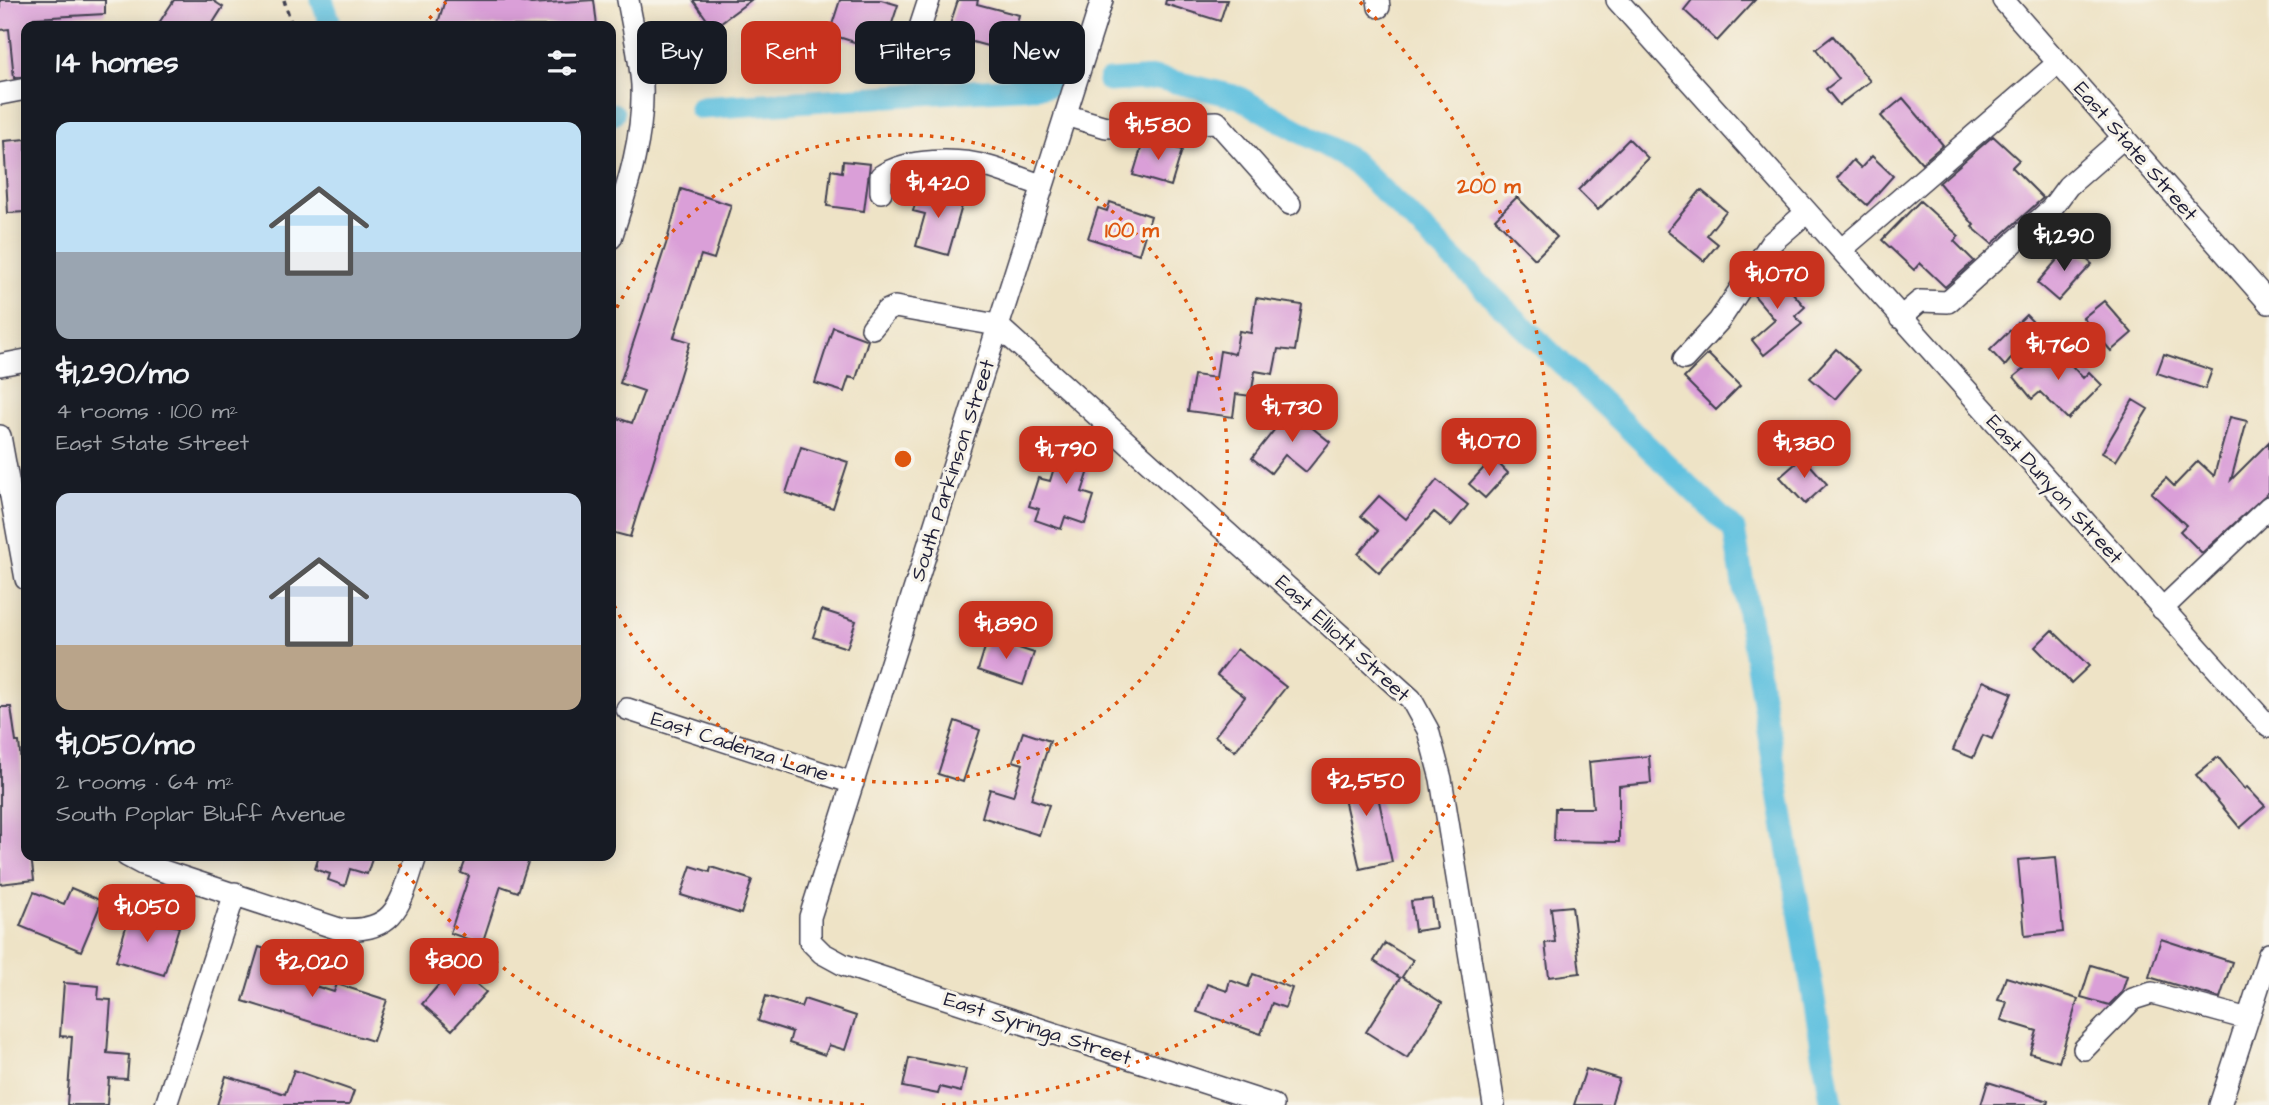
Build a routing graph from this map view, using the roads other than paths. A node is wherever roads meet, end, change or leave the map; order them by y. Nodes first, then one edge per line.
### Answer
1 (628, 0) edge
2 (929, 0) edge
3 (1617, 0) edge
4 (2003, 0) edge
5 (1095, 2) edge
6 (922, 21) edge
7 (2058, 63) junction
8 (21, 90) edge
9 (0, 94) edge
10 (1065, 115) junction
11 (2124, 137) junction
12 (1042, 185) junction
13 (881, 192) dead end
14 (1290, 204) dead end
15 (1807, 212) junction
16 (616, 221) edge
17 (1841, 250) junction
18 (2269, 303) edge
19 (1900, 317) junction
20 (997, 325) junction
21 (872, 328) dead end
22 (1684, 359) dead end
23 (21, 361) edge
24 (0, 365) edge
25 (0, 436) edge
26 (2269, 507) edge
27 (21, 552) edge
28 (2162, 609) junction
29 (627, 709) dead end
30 (2269, 727) edge
31 (853, 783) junction
32 (136, 861) edge
33 (414, 861) edge
34 (235, 893) junction
35 (810, 941) joint
36 (2269, 954) edge
37 (2248, 1019) junction
38 (2084, 1049) dead end
39 (166, 1105) edge
40 (1273, 1105) edge
41 (1494, 1105) edge
42 (2220, 1105) edge

1 - 16 street
2 - 6 street
3 - 15 street, East Dunyon Street
4 - 7 street, East State Street
5 - 10 street, South Parkinson Street
7 - 11 street, East State Street
7 - 17 street
8 - 9 street
10 - 12 street, South Parkinson Street
10 - 14 street
11 - 18 street, East State Street
11 - 19 street
12 - 13 street
12 - 20 street, South Parkinson Street
15 - 17 street, East Dunyon Street
15 - 22 street
17 - 19 street, East Dunyon Street
19 - 28 street, East Dunyon Street
20 - 21 street
20 - 31 street, South Parkinson Street
20 - 41 street, East Elliott Street
23 - 24 street
25 - 27 street
26 - 28 street
28 - 30 street, East Dunyon Street
29 - 31 street, East Cadenza Lane
31 - 35 street, South Parkinson Street
32 - 34 street
33 - 34 street
34 - 39 street
35 - 40 street, East Syringa Street
36 - 37 street
37 - 38 street
37 - 42 street

